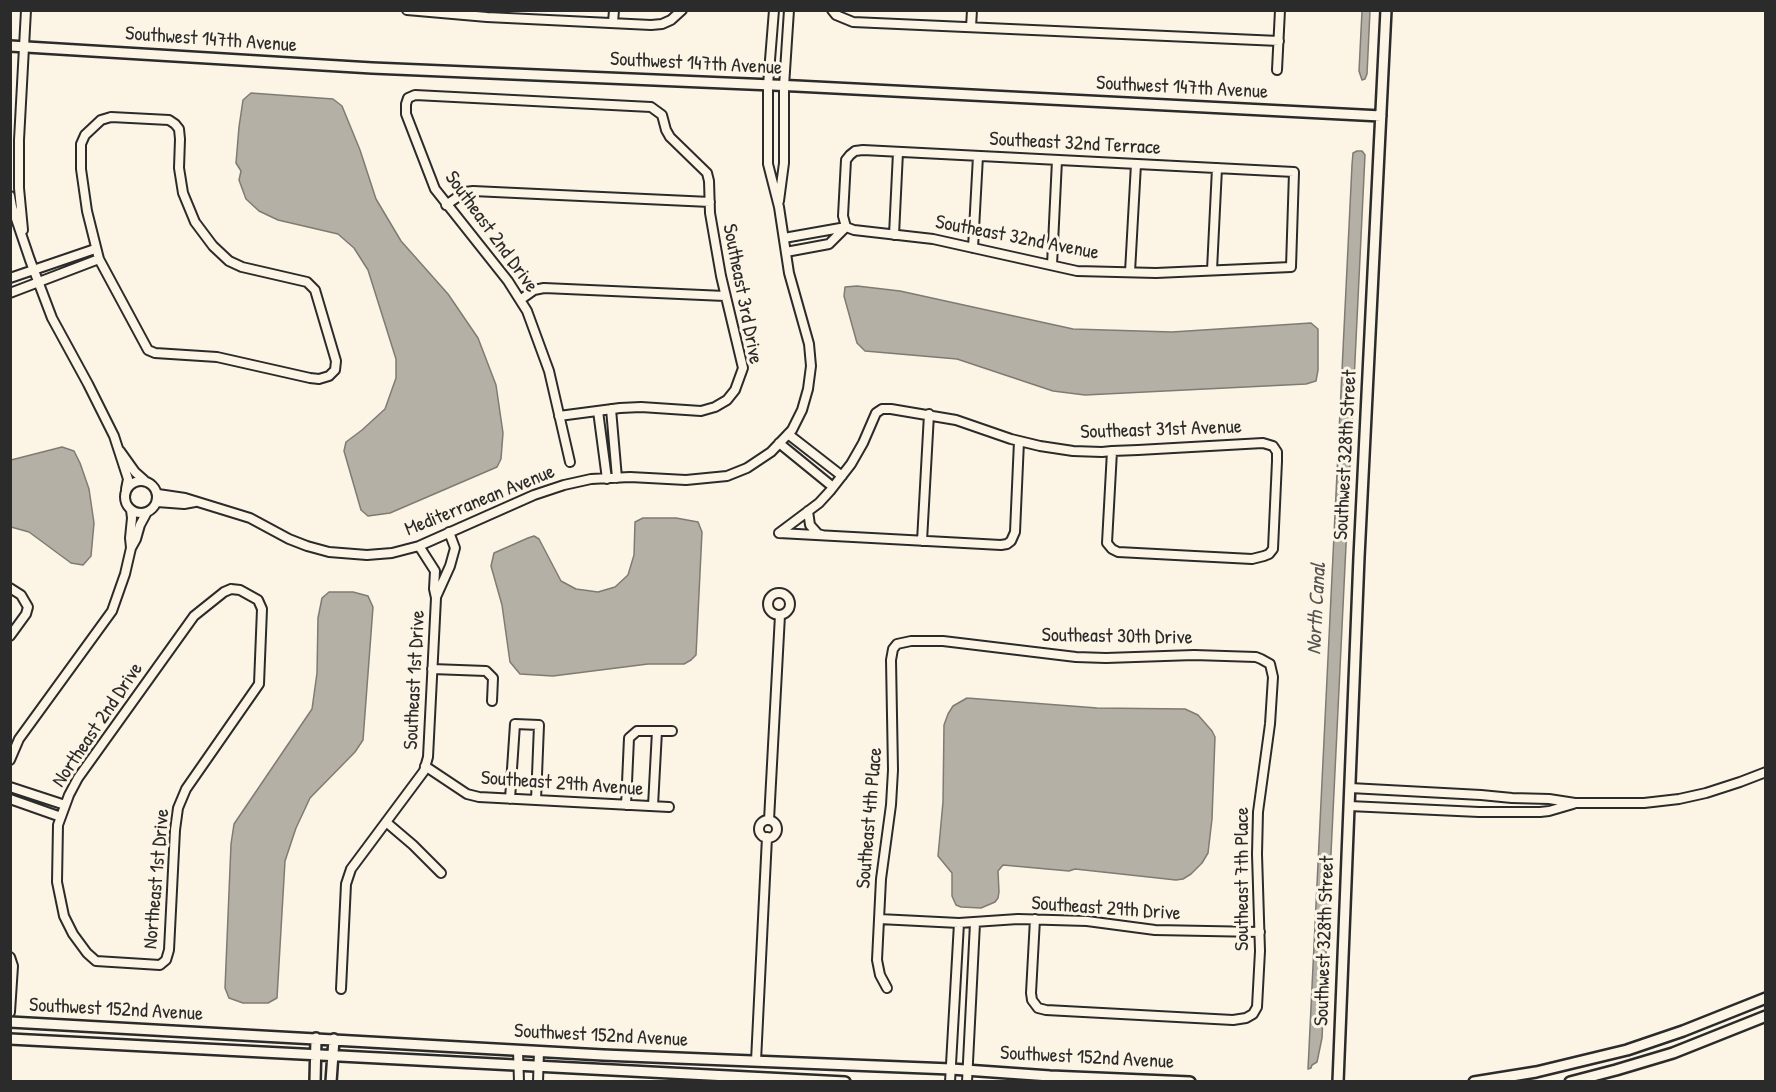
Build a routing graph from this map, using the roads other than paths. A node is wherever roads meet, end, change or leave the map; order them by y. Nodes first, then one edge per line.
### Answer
1 (26, 10) edge
2 (614, 10) edge
3 (682, 10) edge
4 (774, 10) edge
5 (832, 10) edge
6 (845, 10) edge
7 (972, 10) edge
8 (1280, 10) edge
9 (1386, 10) edge
10 (407, 11) edge
11 (788, 12) edge
12 (488, 14) edge
13 (853, 22) junction
14 (613, 23) junction
15 (971, 27) junction
16 (1278, 41) junction
17 (10, 46) edge
18 (24, 47) junction
19 (1277, 70) dead end
20 (768, 85) junction
21 (784, 86) junction
22 (657, 110) joint
23 (1381, 116) junction
24 (898, 152) junction
25 (978, 156) junction
26 (1057, 160) junction
27 (1136, 164) junction
28 (1217, 168) junction
29 (10, 196) edge
30 (710, 202) junction
31 (446, 205) junction
32 (779, 207) junction
33 (846, 227) junction
34 (894, 235) junction
35 (784, 238) junction
36 (24, 240) junction
37 (974, 248) junction
38 (95, 249) junction
39 (786, 252) junction
40 (74, 256) junction
41 (99, 259) junction
42 (1052, 265) junction
43 (1291, 267) joint
44 (78, 268) junction
45 (33, 270) junction
46 (1212, 270) junction
47 (1130, 272) junction
48 (10, 278) edge
49 (38, 283) junction
50 (10, 293) edge
51 (725, 296) junction
52 (520, 300) junction
53 (611, 409) junction
54 (598, 411) junction
55 (929, 414) junction
56 (559, 416) junction
57 (613, 431) junction
58 (601, 433) junction
59 (788, 434) junction
60 (1019, 441) junction
61 (779, 443) junction
62 (119, 450) junction
63 (1112, 451) junction
64 (570, 462) dead end
65 (842, 476) junction
66 (617, 478) junction
67 (607, 479) junction
68 (144, 480) junction
69 (833, 487) junction
70 (126, 489) junction
71 (157, 498) junction
72 (131, 510) junction
73 (808, 511) junction
74 (147, 512) junction
75 (449, 532) junction
76 (823, 536) junction
77 (922, 541) junction
78 (418, 546) junction
79 (131, 548) junction
80 (435, 571) junction
81 (447, 573) junction
82 (10, 588) edge
83 (224, 592) joint
84 (436, 598) junction
85 (780, 615) dead end
86 (10, 636) edge
87 (893, 649) joint
88 (1270, 664) joint
89 (432, 669) junction
90 (492, 701) dead end
91 (657, 731) junction
92 (672, 731) dead end
93 (10, 760) edge
94 (425, 766) junction
95 (1766, 772) edge
96 (10, 787) edge
97 (1350, 788) junction
98 (41, 797) junction
99 (10, 799) edge
100 (510, 799) junction
101 (536, 800) junction
102 (1575, 803) junction
103 (626, 804) junction
104 (65, 805) junction
105 (653, 806) junction
106 (1349, 806) junction
107 (669, 807) dead end
108 (37, 809) junction
109 (61, 817) junction
110 (769, 820) junction
111 (386, 822) junction
112 (767, 837) junction
113 (441, 873) dead end
114 (879, 919) junction
115 (1035, 920) junction
116 (959, 923) junction
117 (975, 923) junction
118 (1260, 932) junction
119 (10, 957) edge
120 (96, 961) joint
121 (887, 988) dead end
122 (341, 989) dead end
123 (1766, 998) edge
124 (955, 1002) junction
125 (970, 1003) junction
126 (10, 1012) edge
127 (1766, 1016) edge
128 (10, 1022) edge
129 (316, 1038) junction
130 (10, 1039) edge
131 (334, 1039) junction
132 (518, 1050) junction
133 (539, 1051) junction
134 (316, 1054) junction
135 (333, 1055) junction
136 (756, 1060) junction
137 (518, 1064) junction
138 (538, 1065) junction
139 (951, 1069) junction
140 (968, 1070) junction
141 (1537, 1077) edge
142 (315, 1082) edge
143 (331, 1082) edge
144 (519, 1082) edge
145 (538, 1082) edge
146 (845, 1082) edge
147 (950, 1082) edge
148 (967, 1082) edge
149 (1190, 1082) edge
150 (1338, 1082) edge
151 (1474, 1082) edge
152 (1570, 1082) edge

1 - 18 street
2 - 14 street
3 - 14 street
4 - 20 street, Mediterranean Avenue
5 - 13 street
6 - 13 street
7 - 15 street
8 - 16 street
9 - 23 street, Southwest 328th Street
10 - 12 street
11 - 21 street, Mediterranean Avenue
12 - 14 street
13 - 15 street
15 - 16 street
16 - 19 street
17 - 18 street, Southwest 147th Avenue
18 - 20 street, Southwest 147th Avenue
18 - 36 street
20 - 21 street, Southwest 147th Avenue
20 - 32 street, Mediterranean Avenue
21 - 23 street, Southwest 147th Avenue
21 - 32 street, Mediterranean Avenue
22 - 30 street, Southeast 3rd Drive
22 - 31 street, Southeast 2nd Drive
23 - 97 street, Southwest 328th Street
24 - 25 street, Southeast 32nd Terrace
24 - 33 street, Southeast 32nd Terrace
24 - 34 street
25 - 26 street, Southeast 32nd Terrace
25 - 37 street
26 - 27 street, Southeast 32nd Terrace
26 - 42 street
27 - 28 street, Southeast 32nd Terrace
27 - 47 street
28 - 43 street, Southeast 32nd Terrace
28 - 46 street
29 - 36 street
30 - 31 street
30 - 51 street, Southeast 3rd Drive
31 - 52 street, Southeast 2nd Drive
32 - 35 street, Mediterranean Avenue
33 - 34 street, Southeast 32nd Avenue
33 - 35 street, Southeast 32nd Avenue
33 - 39 street
34 - 37 street, Southeast 32nd Avenue
35 - 39 street, Mediterranean Avenue
36 - 45 street
37 - 42 street, Southeast 32nd Avenue
38 - 40 street
38 - 41 street
38 - 41 street
39 - 59 street, Mediterranean Avenue
40 - 44 street
40 - 45 street
41 - 44 street
42 - 47 street, Southeast 32nd Avenue
43 - 46 street, Southeast 32nd Avenue
44 - 49 street
45 - 48 street
45 - 49 street
46 - 47 street, Southeast 32nd Avenue
49 - 50 street
49 - 62 street
51 - 52 street
51 - 53 street, Southeast 3rd Drive
52 - 56 street, Southeast 2nd Drive
53 - 54 street, Southeast 3rd Drive
53 - 57 street
54 - 56 street, Southeast 3rd Drive
54 - 58 street
55 - 60 street, Southeast 31st Avenue
55 - 65 street, Southeast 31st Avenue
55 - 77 street
56 - 64 street, Southeast 2nd Drive
57 - 58 street
57 - 66 street
58 - 67 street
59 - 61 street, Mediterranean Avenue
59 - 65 street
60 - 63 street, Southeast 31st Avenue
60 - 77 street
61 - 66 street, Mediterranean Avenue
61 - 69 street
62 - 68 street
62 - 70 street
63 - 63 street, Southeast 31st Avenue
65 - 69 street
66 - 67 street, Mediterranean Avenue
67 - 75 street, Mediterranean Avenue
68 - 70 street
68 - 71 street
69 - 73 street
70 - 72 street
71 - 74 street
71 - 78 street, Mediterranean Avenue
72 - 74 street
72 - 79 street
73 - 76 street
73 - 76 street
74 - 79 street
75 - 78 street, Mediterranean Avenue
75 - 81 street, Southeast 1st Drive
76 - 77 street
78 - 80 street
79 - 93 street
80 - 81 street
80 - 84 street, Southeast 1st Drive
81 - 84 street, Southeast 1st Drive
82 - 86 street
83 - 104 street, Northeast 2nd Drive
83 - 120 street, Northeast 1st Drive
84 - 89 street, Southeast 1st Drive
85 - 110 street
87 - 88 street, Southeast 30th Drive
87 - 114 street, Southeast 4th Place
88 - 118 street, Southeast 7th Place
89 - 90 street
89 - 94 street, Southeast 1st Drive
91 - 92 street
91 - 103 street
91 - 105 street
94 - 100 street, Southeast 29th Avenue
94 - 111 street, Southeast 1st Drive
95 - 102 street
96 - 98 street
97 - 102 street
97 - 106 street, Southwest 328th Street
98 - 104 street
98 - 108 street
99 - 108 street
100 - 101 street, Southeast 29th Avenue
100 - 101 street
101 - 103 street, Southeast 29th Avenue
102 - 106 street
103 - 105 street, Southeast 29th Avenue
104 - 109 street, Northeast 2nd Drive
105 - 107 street, Southeast 29th Avenue
106 - 150 street, Southwest 328th Street
108 - 109 street
109 - 120 street, Northeast 2nd Drive
110 - 112 street
110 - 112 street
111 - 113 street
111 - 122 street, Southeast 1st Drive
112 - 136 street
114 - 116 street, Southeast 29th Drive
114 - 121 street, Southeast 4th Place
115 - 117 street, Southeast 29th Drive
115 - 118 street, Southeast 29th Drive
115 - 118 street, Southeast 7th Place
116 - 117 street, Southeast 29th Drive
116 - 124 street
117 - 125 street
119 - 126 street
123 - 141 street
124 - 125 street
124 - 139 street
125 - 140 street
127 - 152 street
128 - 129 street, Southwest 152nd Avenue
129 - 131 street, Southwest 152nd Avenue
129 - 134 street
130 - 134 street, Southwest 152nd Avenue
131 - 132 street, Southwest 152nd Avenue
131 - 135 street
132 - 133 street, Southwest 152nd Avenue
132 - 137 street
133 - 136 street, Southwest 152nd Avenue
133 - 138 street
134 - 135 street, Southwest 152nd Avenue
134 - 142 street
135 - 137 street, Southwest 152nd Avenue
135 - 143 street
136 - 139 street, Southwest 152nd Avenue
137 - 138 street, Southwest 152nd Avenue
137 - 144 street
138 - 145 street
138 - 146 street, Southwest 152nd Avenue
139 - 140 street, Southwest 152nd Avenue
139 - 147 street
140 - 148 street
140 - 149 street, Southwest 152nd Avenue
141 - 151 street

